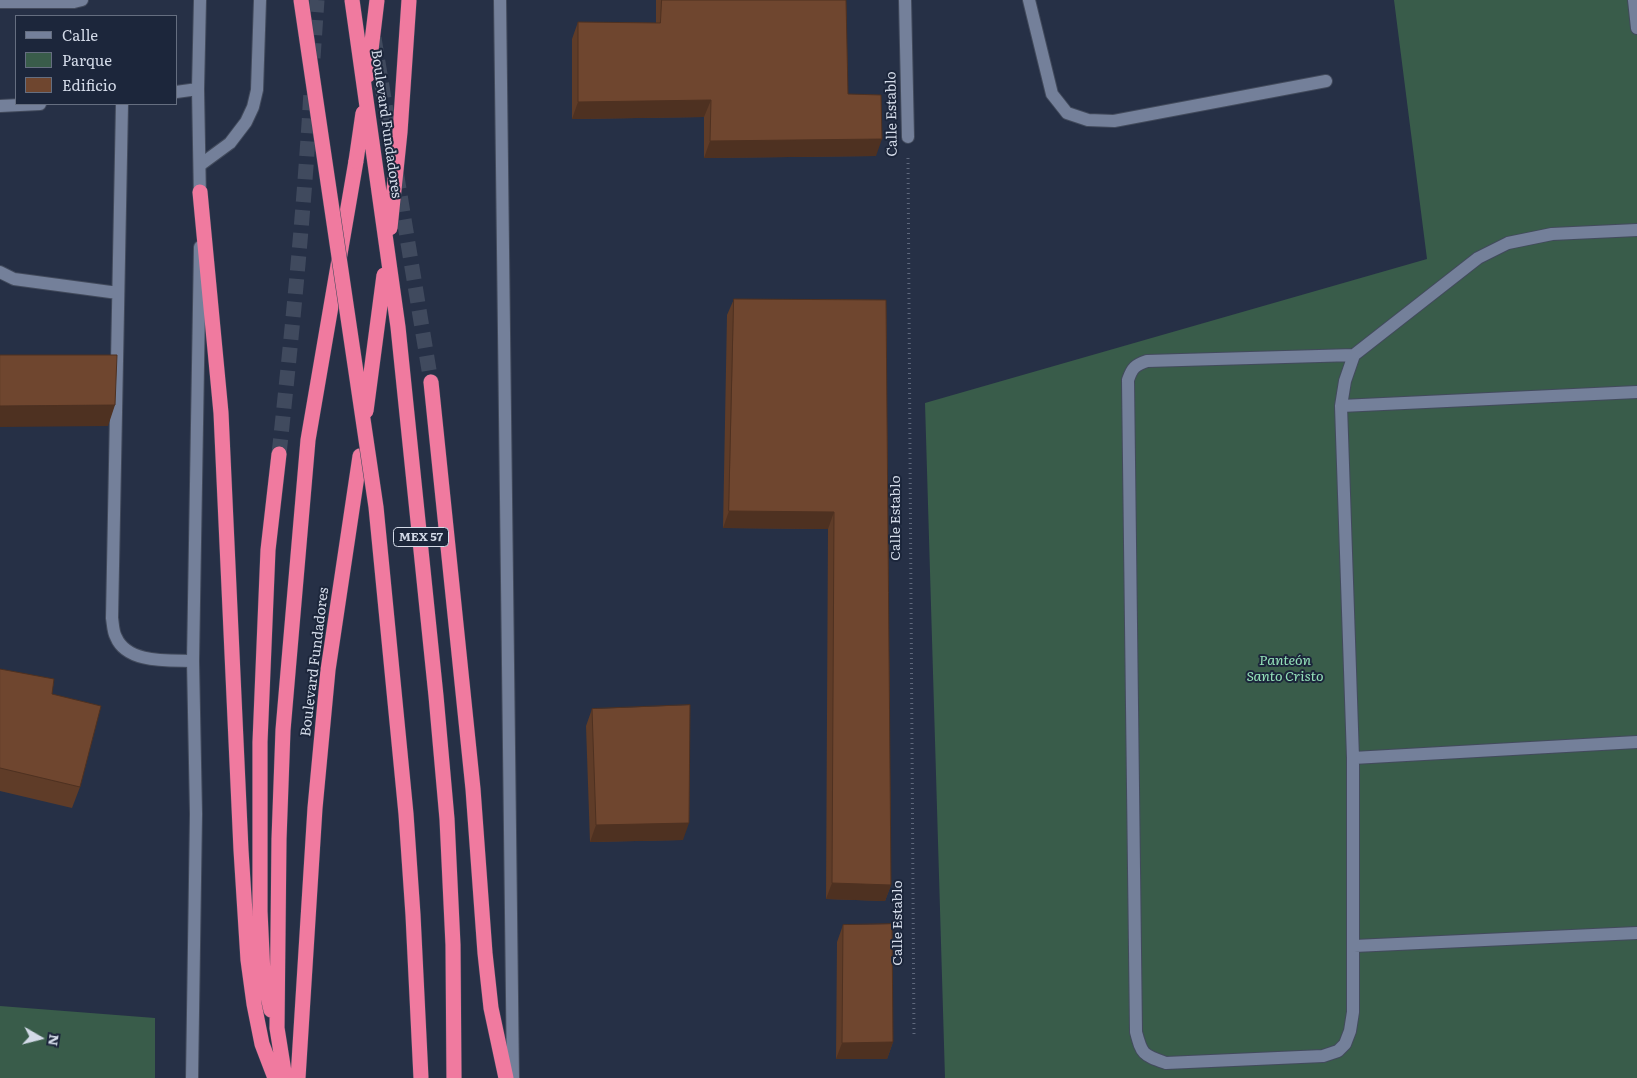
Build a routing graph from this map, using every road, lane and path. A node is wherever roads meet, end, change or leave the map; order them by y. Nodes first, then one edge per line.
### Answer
1 (82, 0) edge
2 (200, 0) edge
3 (260, 0) edge
4 (300, 0) edge
5 (352, 0) edge
6 (377, 0) edge
7 (409, 0) edge
8 (500, 0) edge
9 (905, 0) edge
10 (1029, 0) edge
11 (1634, 0) edge
12 (0, 2) edge
13 (1637, 28) edge
14 (1326, 81) dead end
15 (198, 89) junction
16 (178, 92) edge
17 (20, 105) edge
18 (122, 105) edge
19 (0, 106) edge
20 (908, 137) joint
21 (200, 165) junction
22 (200, 192) junction
23 (1637, 230) edge
24 (0, 272) edge
25 (118, 293) junction
26 (1354, 356) junction
27 (431, 382) tunnel mouth
28 (1637, 392) edge
29 (1341, 406) junction
30 (279, 454) tunnel mouth
31 (194, 661) junction
32 (1637, 742) edge
33 (1353, 758) junction
34 (1637, 933) edge
35 (1354, 946) junction
36 (277, 1028) junction
37 (914, 1036) dead end
38 (192, 1078) edge
39 (275, 1078) edge
40 (285, 1078) edge
41 (298, 1078) edge
42 (421, 1078) edge
43 (454, 1078) edge
44 (506, 1078) edge
45 (513, 1078) edge

1 - 12 main road
2 - 15 main road
3 - 21 main road
4 - 42 highway, bridge
5 - 43 highway, Boulevard Fundadores / MEX 57, bridge
6 - 36 highway, bridge
7 - 41 highway, Boulevard Fundadores, bridge
8 - 45 main road
9 - 20 main road, Calle Establo
10 - 14 main road
11 - 13 main road
15 - 16 main road
15 - 21 main road
17 - 19 main road
18 - 25 main road
20 - 37 path, Calle Establo
21 - 22 main road
22 - 31 main road
22 - 39 highway
23 - 26 main road
24 - 25 main road
25 - 31 main road
26 - 29 main road
26 - 35 main road
27 - 44 highway
28 - 29 main road
29 - 33 main road
30 - 36 highway
31 - 38 main road
32 - 33 main road
33 - 35 main road
34 - 35 main road
36 - 40 highway

